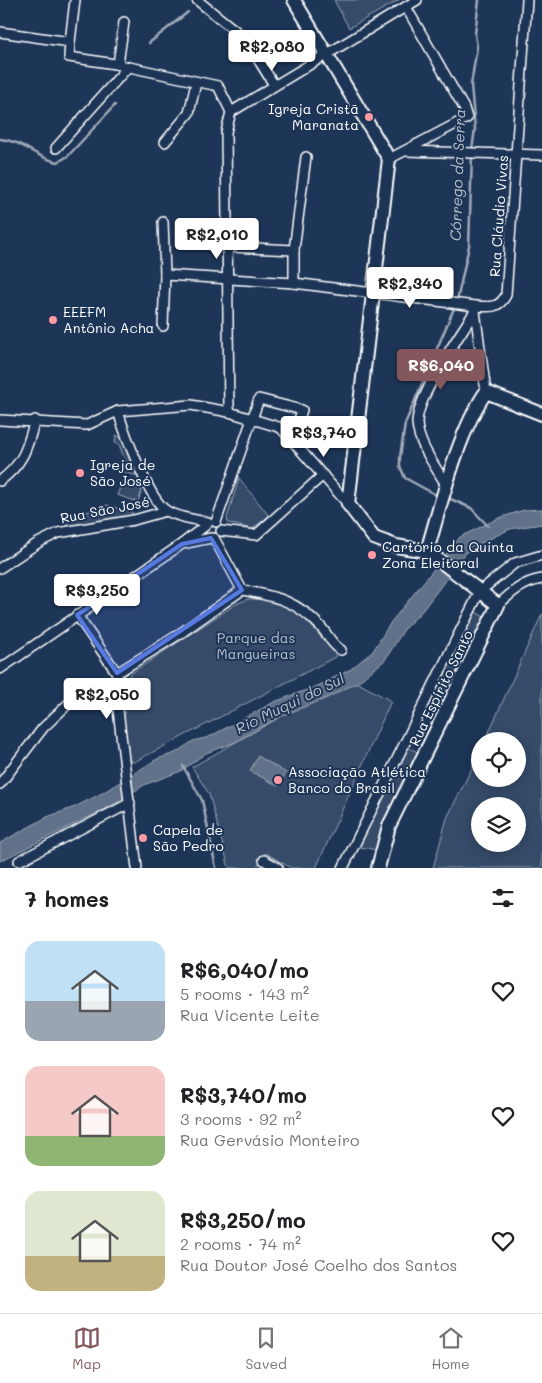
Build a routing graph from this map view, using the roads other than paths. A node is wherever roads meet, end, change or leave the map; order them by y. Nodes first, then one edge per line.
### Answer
1 (75, 0) edge
2 (197, 0) edge
3 (294, 0) edge
4 (417, 0) edge
5 (527, 0) edge
6 (406, 7) junction
7 (124, 22) dead end
8 (0, 32) edge
9 (70, 42) junction
10 (327, 55) junction
11 (118, 64) junction
12 (128, 67) junction
13 (196, 83) junction
14 (274, 85) junction
15 (231, 112) junction
16 (165, 142) dead end
17 (56, 148) dead end
18 (405, 151) junction
19 (517, 154) junction
20 (542, 155) edge
21 (306, 157) dead end
22 (389, 159) junction
23 (163, 222) dead end
24 (229, 248) junction
25 (294, 250) junction
26 (165, 275) junction
27 (229, 279) junction
28 (294, 283) junction
29 (374, 293) junction
30 (475, 308) junction
31 (163, 326) dead end
32 (486, 392) junction
33 (118, 410) junction
34 (228, 412) junction
35 (542, 414) edge
36 (253, 419) junction
37 (0, 420) edge
38 (35, 420) junction
39 (281, 428) junction
40 (295, 432) junction
41 (356, 442) junction
42 (323, 475) junction
43 (0, 481) edge
44 (444, 493) junction
45 (348, 504) junction
46 (166, 511) junction
47 (210, 523) junction
48 (221, 531) junction
49 (212, 538) junction
50 (182, 544) junction
51 (431, 555) junction
52 (542, 555) edge
53 (0, 568) edge
54 (542, 579) edge
55 (242, 590) junction
56 (480, 591) junction
57 (498, 605) junction
58 (77, 615) junction
59 (341, 650) dead end
60 (0, 669) edge
61 (117, 673) junction
62 (116, 683) junction
63 (0, 784) edge
64 (130, 803) junction
65 (264, 860) dead end
66 (19, 861) dead end
67 (137, 868) edge
68 (278, 868) edge
69 (343, 868) edge
70 (378, 868) edge

1 - 9 street
2 - 14 street
3 - 10 main road
4 - 6 street
5 - 19 street, Rua Cláudio Vivas
6 - 10 street
6 - 18 street
7 - 11 street
8 - 9 street
9 - 11 street
10 - 14 street
10 - 22 main road
11 - 12 street
12 - 13 street
12 - 17 street
13 - 15 street
13 - 16 street
14 - 15 street
15 - 24 street
18 - 19 street
18 - 22 street
19 - 20 street
19 - 30 street, Rua Cláudio Vivas
21 - 25 street
22 - 29 main road
23 - 26 street
24 - 25 street
24 - 27 street
25 - 28 street
26 - 27 street, Rua Cláudio Vivas
26 - 31 street
27 - 28 street, Rua Cláudio Vivas
27 - 34 street
28 - 29 street, Rua Cláudio Vivas
29 - 30 street, Rua Cláudio Vivas
29 - 41 main road
30 - 32 street
30 - 44 street
32 - 35 main road
32 - 44 main road
33 - 34 street
33 - 38 street
33 - 46 street, Rua São José
34 - 36 street
36 - 39 street
36 - 40 street
36 - 47 street
37 - 38 street
38 - 43 street
39 - 40 street
39 - 42 street
40 - 41 street
41 - 45 main road
42 - 45 street
42 - 48 street
44 - 51 main road
45 - 51 main road
46 - 47 street, Rua São José
46 - 53 street, Rua São José
47 - 48 street
47 - 49 street
47 - 50 street
48 - 49 street
49 - 50 street
49 - 55 street
50 - 58 street
51 - 56 main road
52 - 56 street
54 - 57 street
55 - 59 street
55 - 61 street
56 - 57 main road
56 - 69 street
57 - 70 main road, Rua Espírito Santo
58 - 60 street
58 - 61 street
61 - 62 street
62 - 63 street
62 - 64 street
64 - 66 street
64 - 67 street
65 - 68 street

